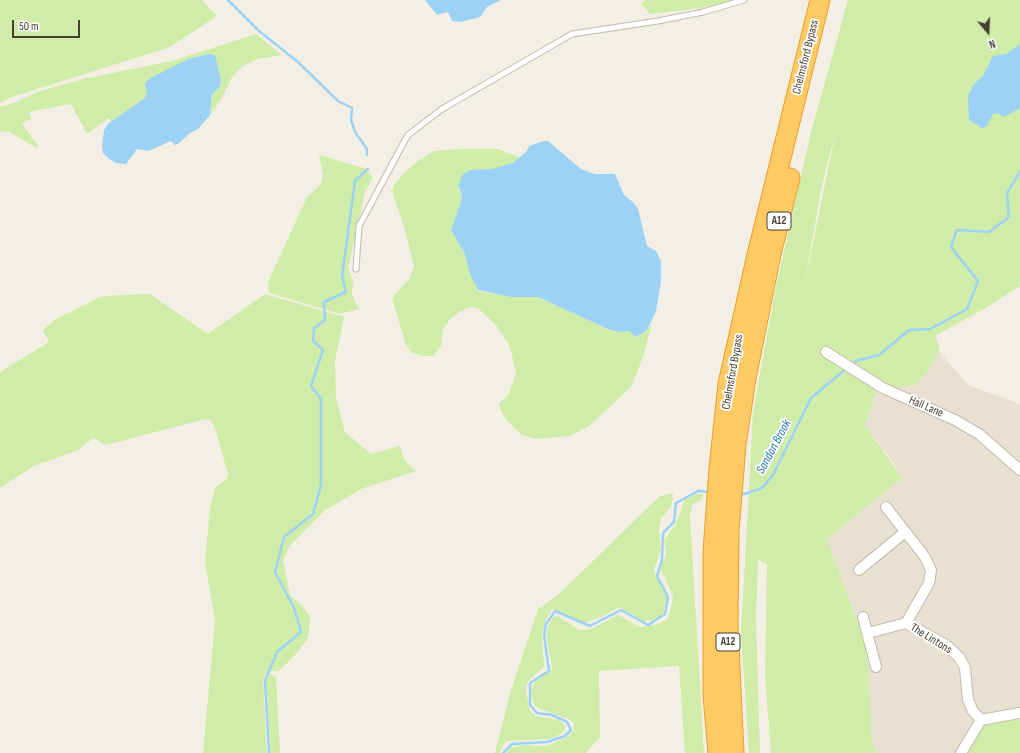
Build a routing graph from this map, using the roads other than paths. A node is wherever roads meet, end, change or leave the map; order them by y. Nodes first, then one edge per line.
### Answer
1 (744, 0) edge
2 (820, 0) edge
3 (833, 0) edge
4 (356, 269) dead end
5 (826, 352) dead end
6 (729, 444) junction
7 (1020, 470) edge
8 (886, 508) dead end
9 (722, 531) junction
10 (905, 532) junction
11 (859, 570) dead end
12 (863, 617) dead end
13 (906, 623) junction
14 (868, 633) junction
15 (876, 667) dead end
16 (1020, 713) edge
17 (981, 720) junction
18 (718, 753) edge
19 (734, 753) edge
20 (961, 753) edge

1 - 4 lane
2 - 6 highway, Chelmsford Bypass / A12
3 - 6 highway, Chelmsford Bypass / A12
5 - 7 street, Hall Lane
6 - 9 highway, Chelmsford Bypass / A12
8 - 10 street, The Lintons
9 - 18 highway, Chelmsford Bypass / A12
9 - 19 highway, Chelmsford Bypass / A12
10 - 11 street
10 - 13 street, The Lintons
12 - 14 street
13 - 14 street, The Lintons
13 - 17 street, The Lintons
14 - 15 street
16 - 17 street
17 - 20 street

